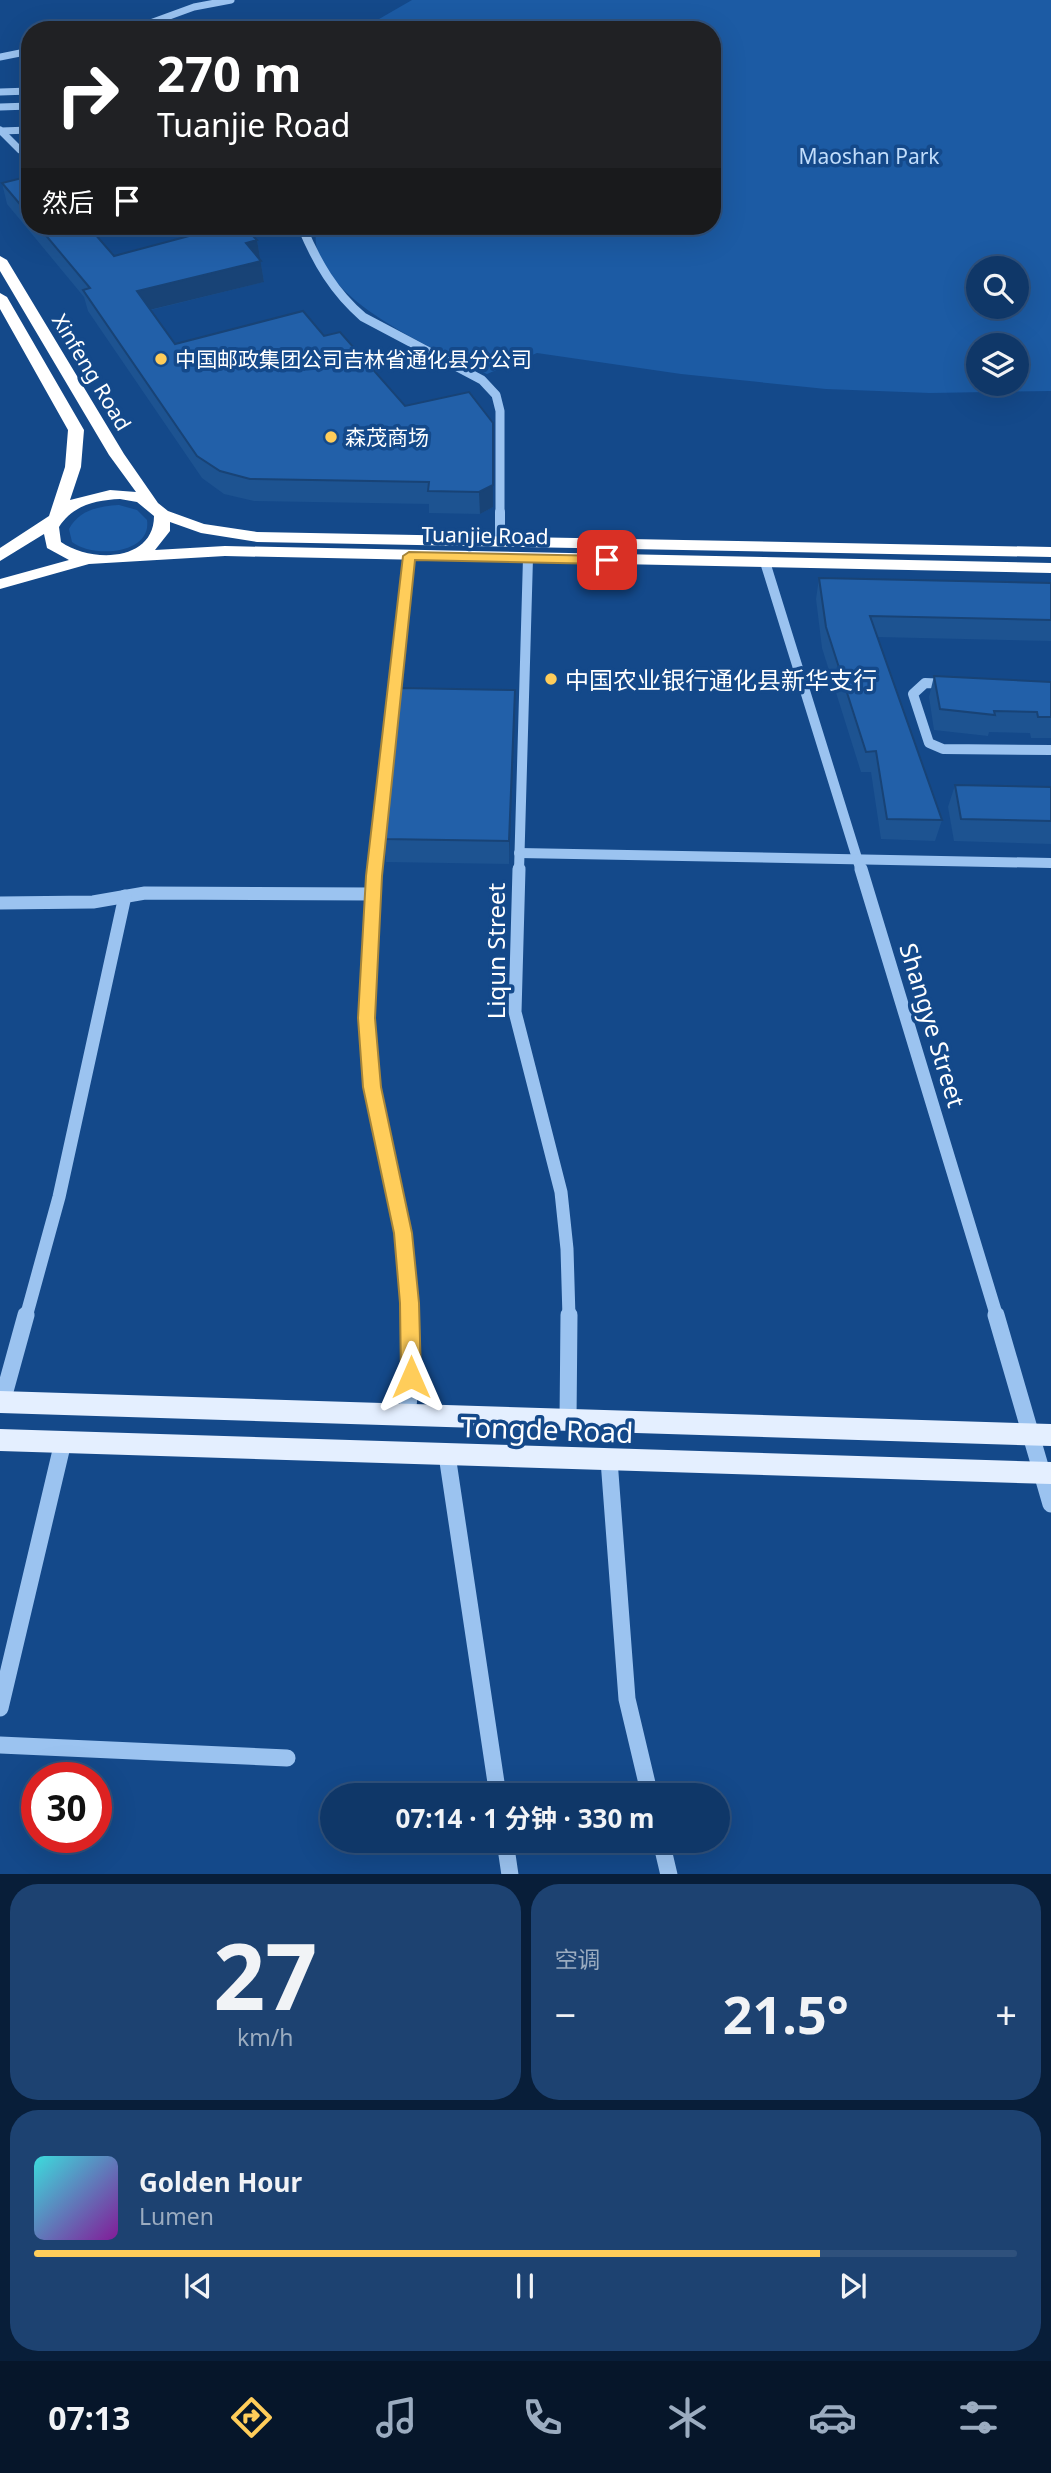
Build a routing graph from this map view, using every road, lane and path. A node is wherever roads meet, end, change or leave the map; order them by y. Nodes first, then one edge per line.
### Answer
1 (231, 0) edge
2 (156, 21) edge
3 (21, 53) edge
4 (0, 57) edge
5 (21, 91) edge
6 (0, 92) edge
7 (21, 106) edge
8 (0, 107) edge
9 (1, 130) edge
10 (21, 130) edge
11 (21, 150) edge
12 (306, 235) edge
13 (0, 260) edge
14 (0, 298) edge
15 (157, 508) junction
16 (55, 518) junction
17 (500, 542) junction
18 (1051, 552) edge
19 (0, 556) edge
20 (409, 556) junction
21 (128, 557) junction
22 (528, 558) junction
23 (83, 561) junction
24 (765, 562) junction
25 (1051, 568) edge
26 (0, 584) edge
27 (963, 684) edge
28 (1051, 750) edge
29 (519, 853) junction
30 (858, 859) junction
31 (1051, 863) edge
32 (373, 894) junction
33 (125, 897) junction
34 (0, 903) edge
35 (1, 1402) edge
36 (407, 1416) junction
37 (568, 1421) junction
38 (1042, 1435) edge
39 (0, 1440) edge
40 (63, 1442) junction
41 (447, 1455) junction
42 (609, 1460) junction
43 (1047, 1473) edge
44 (1051, 1504) edge
45 (0, 1708) edge
46 (0, 1745) edge
47 (287, 1758) dead end
48 (496, 1783) edge
49 (647, 1783) edge
50 (507, 1853) edge
51 (664, 1853) edge
52 (510, 1874) edge
53 (669, 1874) edge

1 - 2 street
3 - 4 street
5 - 6 street
7 - 8 street
9 - 10 street
9 - 11 street
12 - 17 street
13 - 15 highway, Xinfeng Road
14 - 16 highway, Xinfeng Road
15 - 16 highway
15 - 17 highway, Tuanjie Road
15 - 21 highway
16 - 19 highway
16 - 23 highway
17 - 18 highway, Tuanjie Road
20 - 21 highway, Tuanjie Road
20 - 22 highway, Tuanjie Road
20 - 32 street
21 - 23 highway
22 - 24 highway, Tuanjie Road
22 - 29 street, Liqun Street
23 - 26 highway
24 - 25 highway, Tuanjie Road
24 - 30 street, Shangye Street
27 - 28 street
29 - 30 street
29 - 37 street, Liqun Street
30 - 31 street
30 - 38 street, Shangye Street
32 - 33 street
32 - 36 street
33 - 34 street
33 - 35 street
35 - 36 main road, Tongde Road
36 - 37 main road, Tongde Road
37 - 38 main road, Tongde Road
38 - 43 street, Shangye Street
39 - 40 main road, Tongde Road
40 - 41 main road, Tongde Road
40 - 45 street
41 - 42 main road, Tongde Road
41 - 48 street
42 - 43 main road, Tongde Road
42 - 49 street
43 - 44 street, Shangye Street
46 - 47 street
50 - 52 street
51 - 53 street

